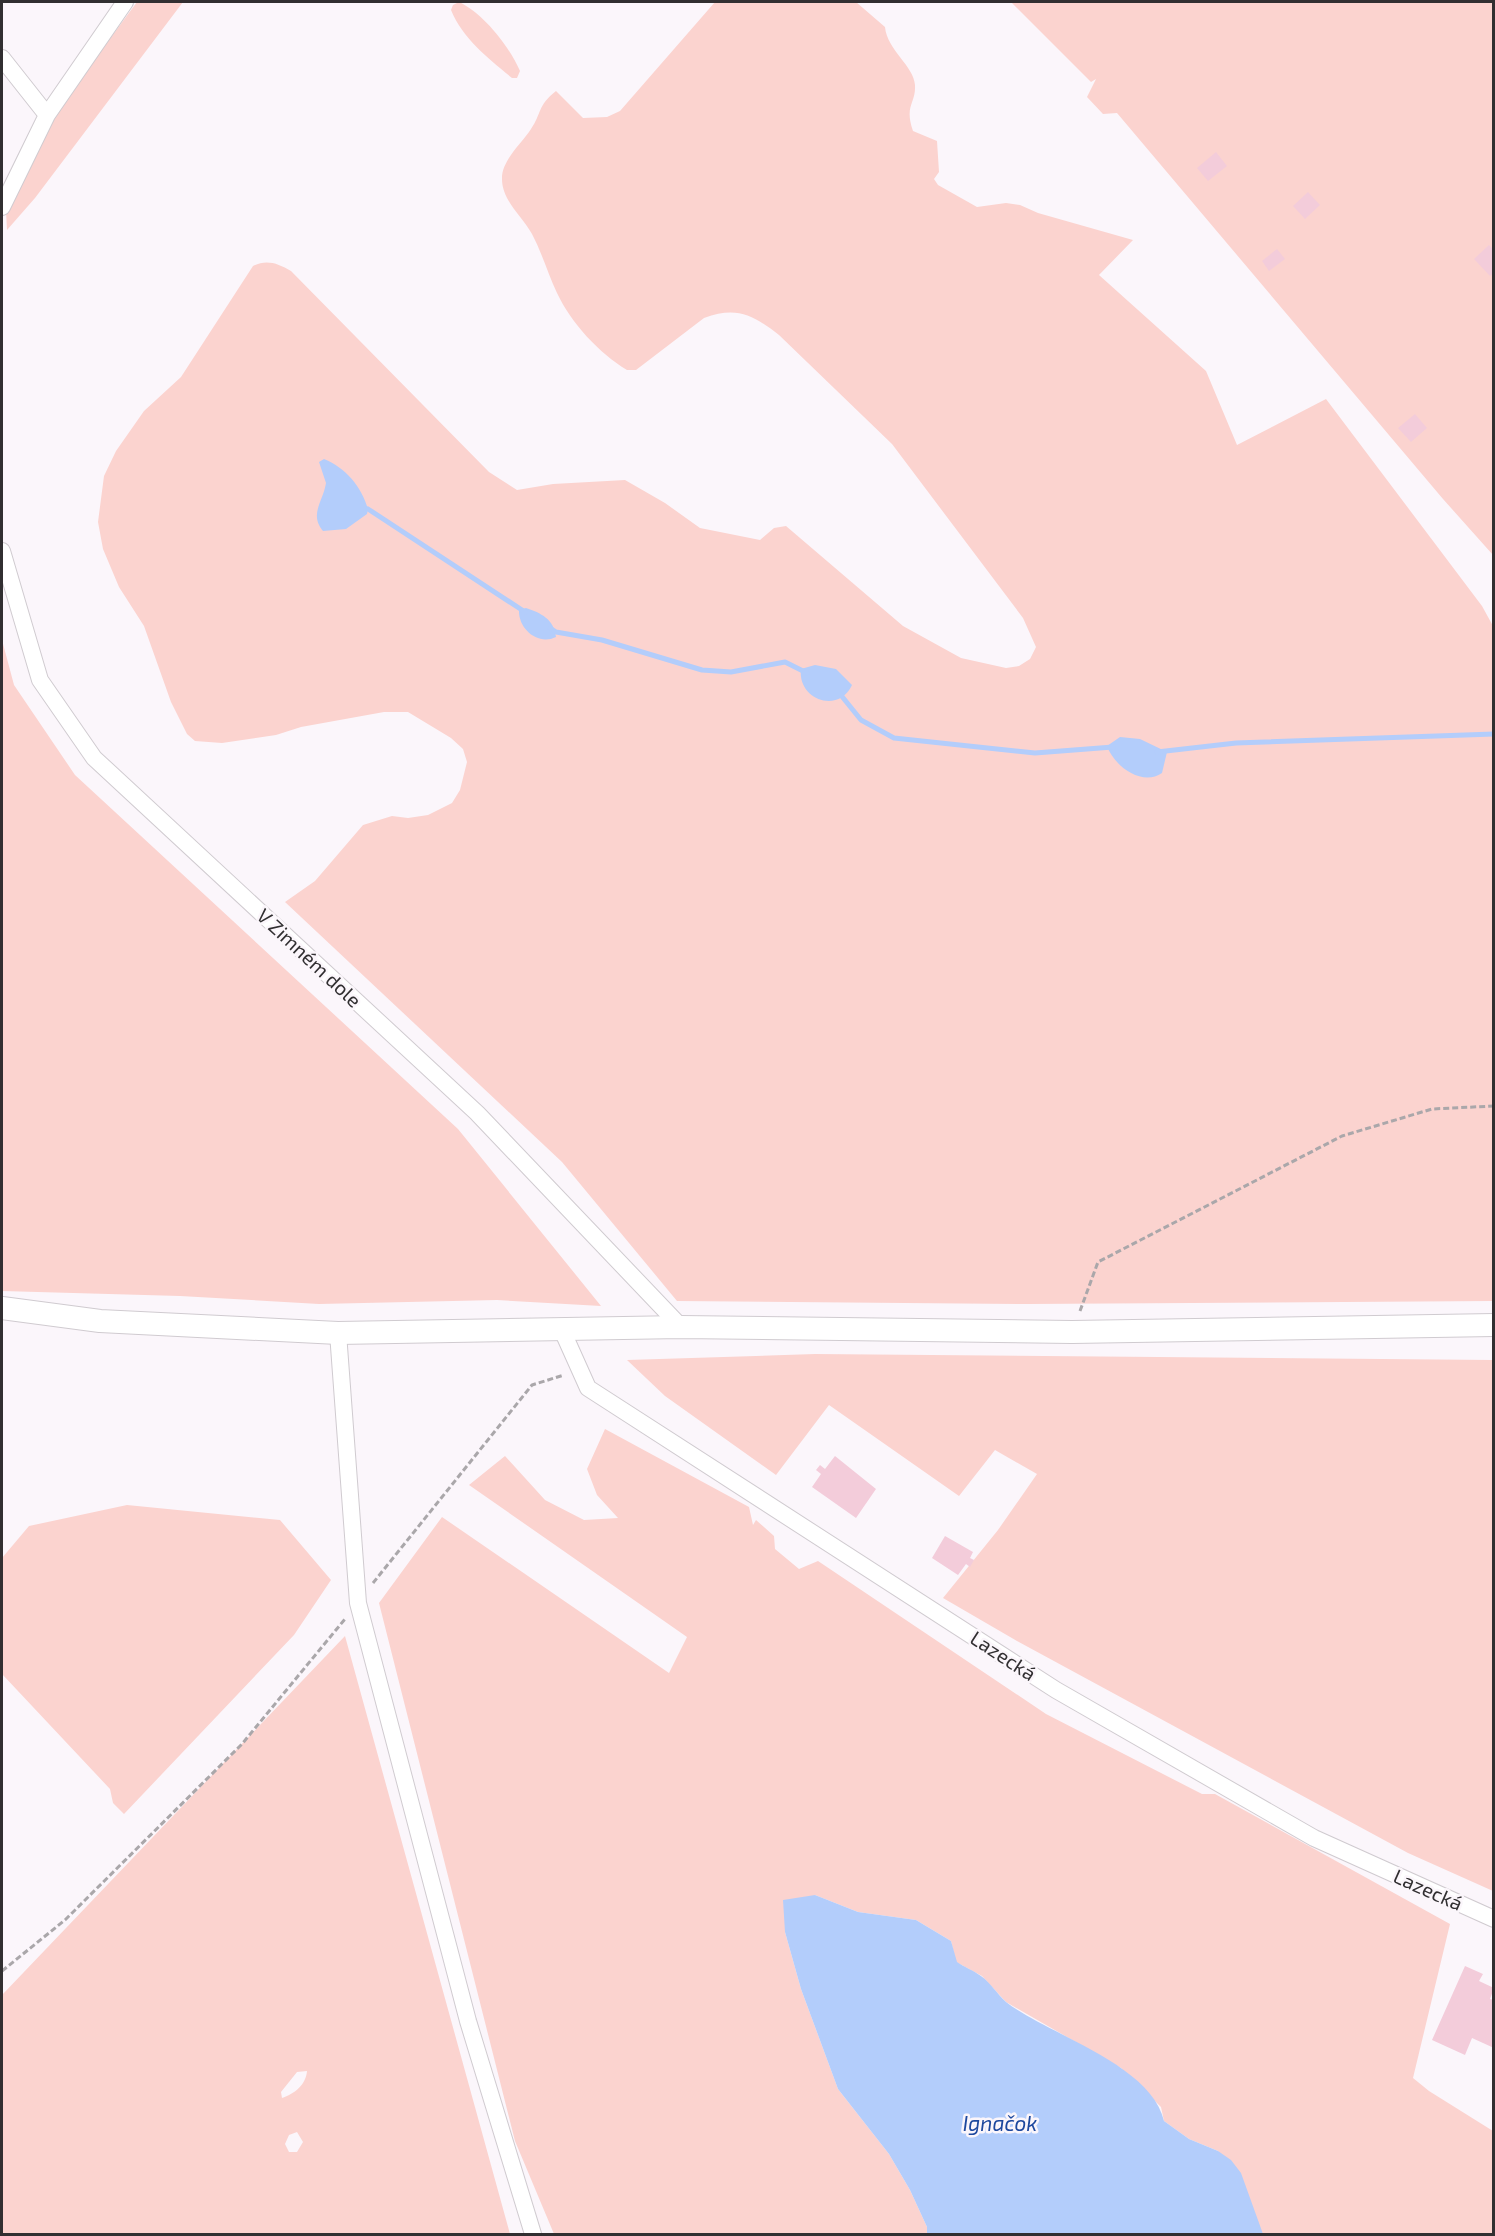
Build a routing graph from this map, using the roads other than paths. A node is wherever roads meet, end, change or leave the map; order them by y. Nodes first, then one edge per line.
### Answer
1 (125, 2) edge
2 (2, 58) edge
3 (47, 115) junction
4 (2, 207) edge
5 (2, 551) edge
6 (2, 1308) edge
7 (1494, 1324) edge
8 (681, 1327) junction
9 (562, 1330) junction
10 (338, 1333) junction
11 (1494, 1919) edge
12 (533, 2235) edge

1 - 3 street
2 - 3 street
3 - 4 street
5 - 8 street, V Zimném dole
6 - 10 street
7 - 8 street
8 - 9 street
9 - 10 street
9 - 11 street, Lazecká
10 - 12 street

